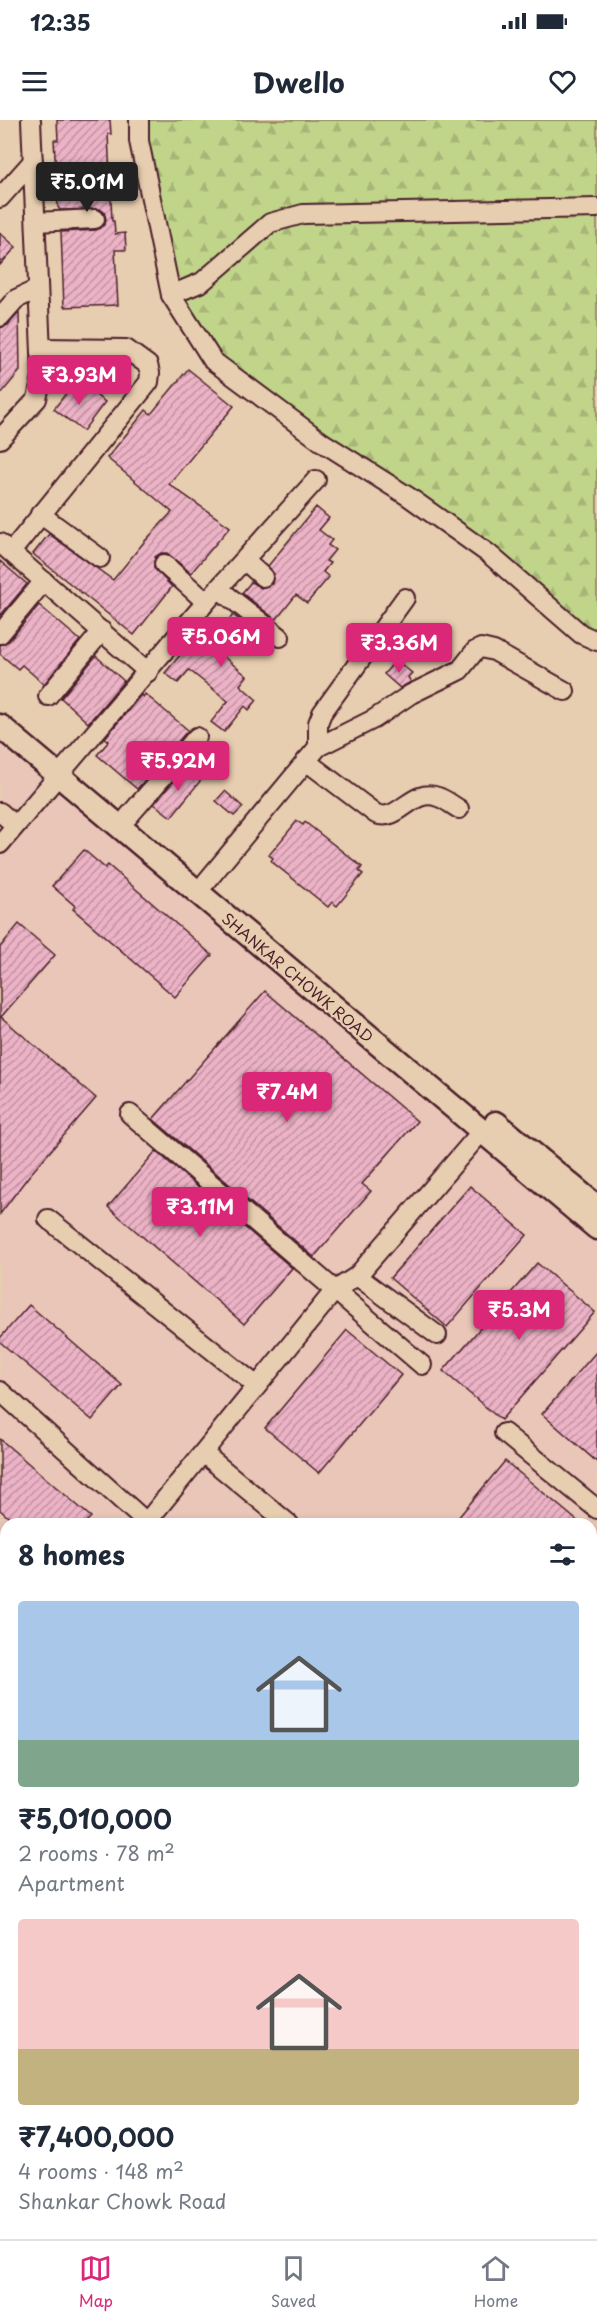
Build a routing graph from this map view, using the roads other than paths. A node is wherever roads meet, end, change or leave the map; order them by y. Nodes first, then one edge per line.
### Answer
1 (31, 120) edge
2 (139, 120) edge
3 (33, 161) junction
4 (0, 198) edge
5 (597, 208) edge
6 (94, 219) dead end
7 (36, 222) junction
8 (38, 289) junction
9 (171, 295) junction
10 (0, 317) edge
11 (41, 348) junction
12 (0, 439) edge
13 (315, 480) dead end
14 (40, 514) junction
15 (6, 548) edge
16 (99, 558) dead end
17 (244, 560) junction
18 (164, 564) dead end
19 (263, 577) dead end
20 (44, 581) junction
21 (219, 589) junction
22 (405, 598) dead end
23 (206, 602) junction
24 (102, 631) junction
25 (0, 634) edge
26 (280, 636) dead end
27 (597, 641) edge
28 (147, 672) junction
29 (565, 691) dead end
30 (48, 696) dead end
31 (0, 709) edge
32 (0, 726) edge
33 (197, 737) dead end
34 (312, 754) junction
35 (62, 770) junction
36 (459, 809) dead end
37 (0, 812) edge
38 (128, 817) junction
39 (15, 825) junction
40 (0, 844) edge
41 (206, 882) junction
42 (130, 1114) dead end
43 (482, 1131) junction
44 (597, 1207) edge
45 (48, 1219) dead end
46 (597, 1228) edge
47 (357, 1276) junction
48 (335, 1290) junction
49 (436, 1335) dead end
50 (422, 1365) dead end
51 (257, 1386) junction
52 (0, 1391) edge
53 (504, 1433) dead end
54 (203, 1453) junction
55 (597, 1509) edge
56 (140, 1518) edge
57 (149, 1518) edge
58 (282, 1518) edge

1 - 3 street
2 - 9 street
3 - 4 street
3 - 7 street
5 - 9 street
6 - 7 street
7 - 8 street
8 - 10 street
8 - 11 street
9 - 27 street
11 - 12 street
11 - 14 street
13 - 17 street
14 - 15 street
14 - 16 street
15 - 20 street
17 - 19 street
17 - 21 street
18 - 23 street
20 - 24 street
20 - 25 street
21 - 23 street
21 - 26 street
22 - 34 street
23 - 28 street
24 - 28 street
24 - 30 street
28 - 35 street
29 - 34 street
31 - 35 main road, SHANKAR CHOWK ROAD
32 - 35 main road, SHANKAR CHOWK ROAD
33 - 38 street
34 - 36 street
34 - 41 street
35 - 38 main road, SHANKAR CHOWK ROAD
35 - 39 street
35 - 43 main road, SHANKAR CHOWK ROAD
37 - 39 street
38 - 41 main road, SHANKAR CHOWK ROAD
39 - 40 street
41 - 44 main road, SHANKAR CHOWK ROAD
42 - 48 street
43 - 46 main road, SHANKAR CHOWK ROAD
43 - 47 street
45 - 51 street
47 - 48 street
47 - 49 street
48 - 50 street
48 - 51 street
51 - 54 street
52 - 56 street
53 - 55 street
54 - 57 street
54 - 58 street

